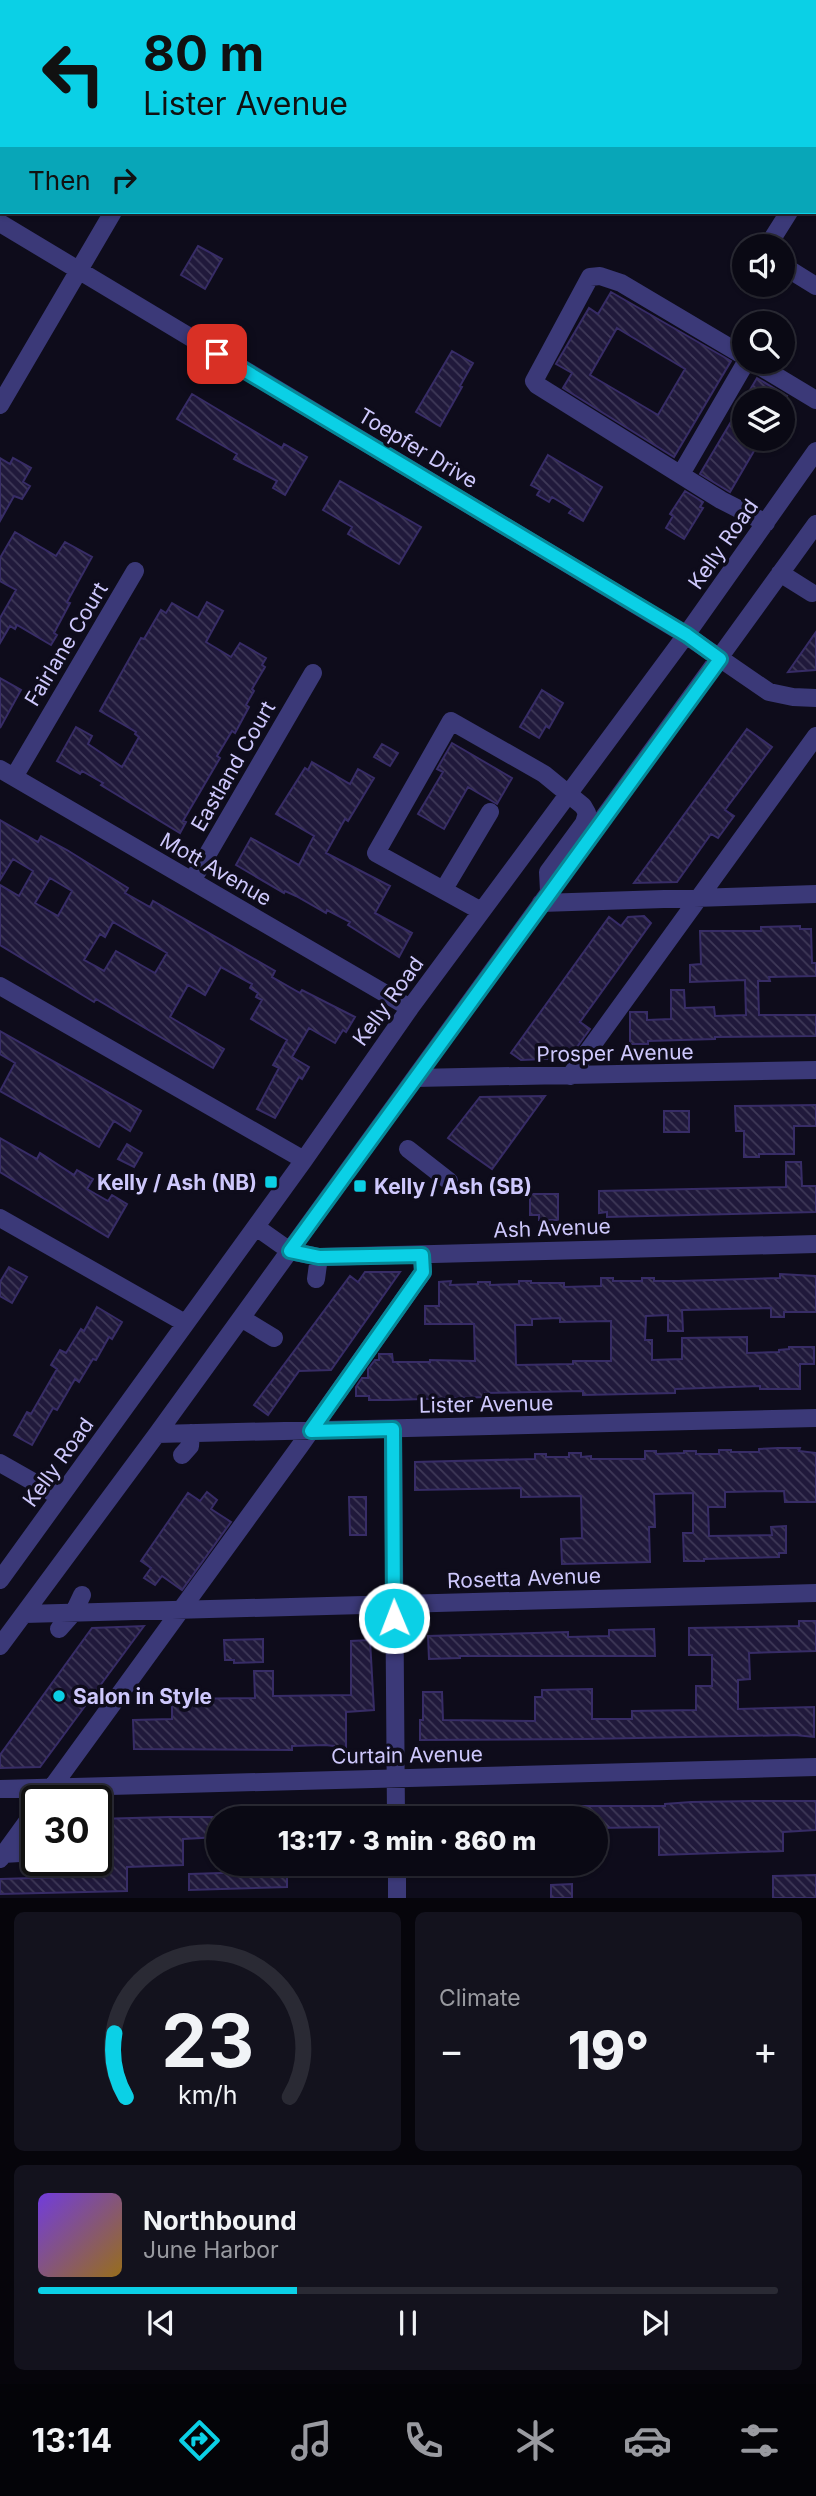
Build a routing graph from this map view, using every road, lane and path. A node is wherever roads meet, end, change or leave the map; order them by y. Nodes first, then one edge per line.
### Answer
1 (112, 214) edge
2 (788, 214) edge
3 (0, 223) edge
4 (775, 234) edge
5 (78, 270) junction
6 (795, 273) edge
7 (816, 286) edge
8 (732, 349) edge
9 (739, 374) edge
10 (773, 374) edge
11 (816, 400) edge
12 (0, 405) edge
13 (816, 451) edge
14 (681, 474) junction
15 (766, 523) junction
16 (816, 524) edge
17 (135, 571) dead end
18 (780, 573) junction
19 (812, 593) dead end
20 (687, 635) junction
21 (720, 659) junction
22 (313, 673) dead end
23 (816, 698) edge
24 (816, 736) edge
25 (7, 773) edge
26 (568, 795) junction
27 (490, 812) dead end
28 (192, 881) junction
29 (444, 889) junction
30 (816, 894) edge
31 (545, 897) junction
32 (698, 898) junction
33 (481, 911) junction
34 (0, 986) edge
35 (410, 1008) junction
36 (816, 1070) edge
37 (570, 1076) junction
38 (415, 1079) junction
39 (408, 1149) dead end
40 (304, 1160) junction
41 (449, 1181) dead end
42 (0, 1217) edge
43 (256, 1227) junction
44 (816, 1244) edge
45 (290, 1251) junction
46 (422, 1255) junction
47 (319, 1257) junction
48 (316, 1279) dead end
49 (241, 1318) junction
50 (185, 1323) junction
51 (274, 1338) dead end
52 (816, 1418) edge
53 (393, 1429) junction
54 (311, 1431) junction
55 (191, 1433) junction
56 (157, 1434) junction
57 (182, 1455) dead end
58 (0, 1463) edge
59 (60, 1497) junction
60 (0, 1580) edge
61 (816, 1593) edge
62 (82, 1595) dead end
63 (394, 1605) junction
64 (183, 1609) junction
65 (74, 1612) junction
66 (24, 1614) junction
67 (60, 1629) dead end
68 (0, 1646) edge
69 (816, 1768) edge
70 (396, 1778) junction
71 (54, 1785) edge
72 (0, 1789) edge
73 (21, 1791) edge
74 (112, 1791) edge
75 (396, 1806) edge
76 (21, 1830) edge
77 (21, 1854) edge
78 (2, 1856) edge
79 (397, 1876) edge
80 (397, 1898) edge

1 - 5 street
2 - 4 street
3 - 5 street, Toepfer Drive
5 - 12 street
5 - 20 street, Toepfer Drive
6 - 7 street
8 - 14 street
9 - 14 street
10 - 11 street
13 - 15 street, Kelly Road
14 - 15 street
15 - 20 street, Kelly Road
16 - 18 street
17 - 25 street, Fairlane Court
18 - 19 street
18 - 21 street
20 - 21 street, Toepfer Drive
20 - 26 street, Kelly Road
21 - 23 street, Toepfer Drive
21 - 31 street
22 - 28 street, Eastland Court
24 - 32 street
25 - 28 street, Mott Avenue
26 - 29 street
26 - 31 street
26 - 33 street, Kelly Road
27 - 29 street
28 - 35 street, Mott Avenue
29 - 33 street
30 - 32 street
31 - 32 street
31 - 38 street
32 - 37 street
33 - 35 street, Kelly Road
34 - 40 street
35 - 40 street, Kelly Road
36 - 37 street, Prosper Avenue
37 - 38 street, Prosper Avenue
38 - 45 street
39 - 41 street
40 - 43 street, Kelly Road
42 - 50 street
43 - 45 street
43 - 50 street, Kelly Road
44 - 46 street, Ash Avenue
45 - 47 street, Ash Avenue
45 - 49 street
46 - 47 street, Ash Avenue
46 - 54 street
47 - 48 street
49 - 51 street
49 - 56 street
50 - 59 street, Kelly Road
52 - 53 street, Lister Avenue
53 - 54 street, Lister Avenue
53 - 63 street
54 - 55 street, Lister Avenue
54 - 64 street
55 - 56 street, Lister Avenue
55 - 57 street
56 - 66 street
58 - 59 street
59 - 60 street, Kelly Road
61 - 63 street, Rosetta Avenue
62 - 65 street
63 - 64 street, Rosetta Avenue
63 - 70 street
64 - 65 street, Rosetta Avenue
64 - 71 street
65 - 66 street, Rosetta Avenue
65 - 67 street
66 - 68 street
69 - 70 street, Curtain Avenue
70 - 74 street, Curtain Avenue
70 - 75 street
72 - 73 street, Curtain Avenue
76 - 78 street
77 - 78 street
79 - 80 street

